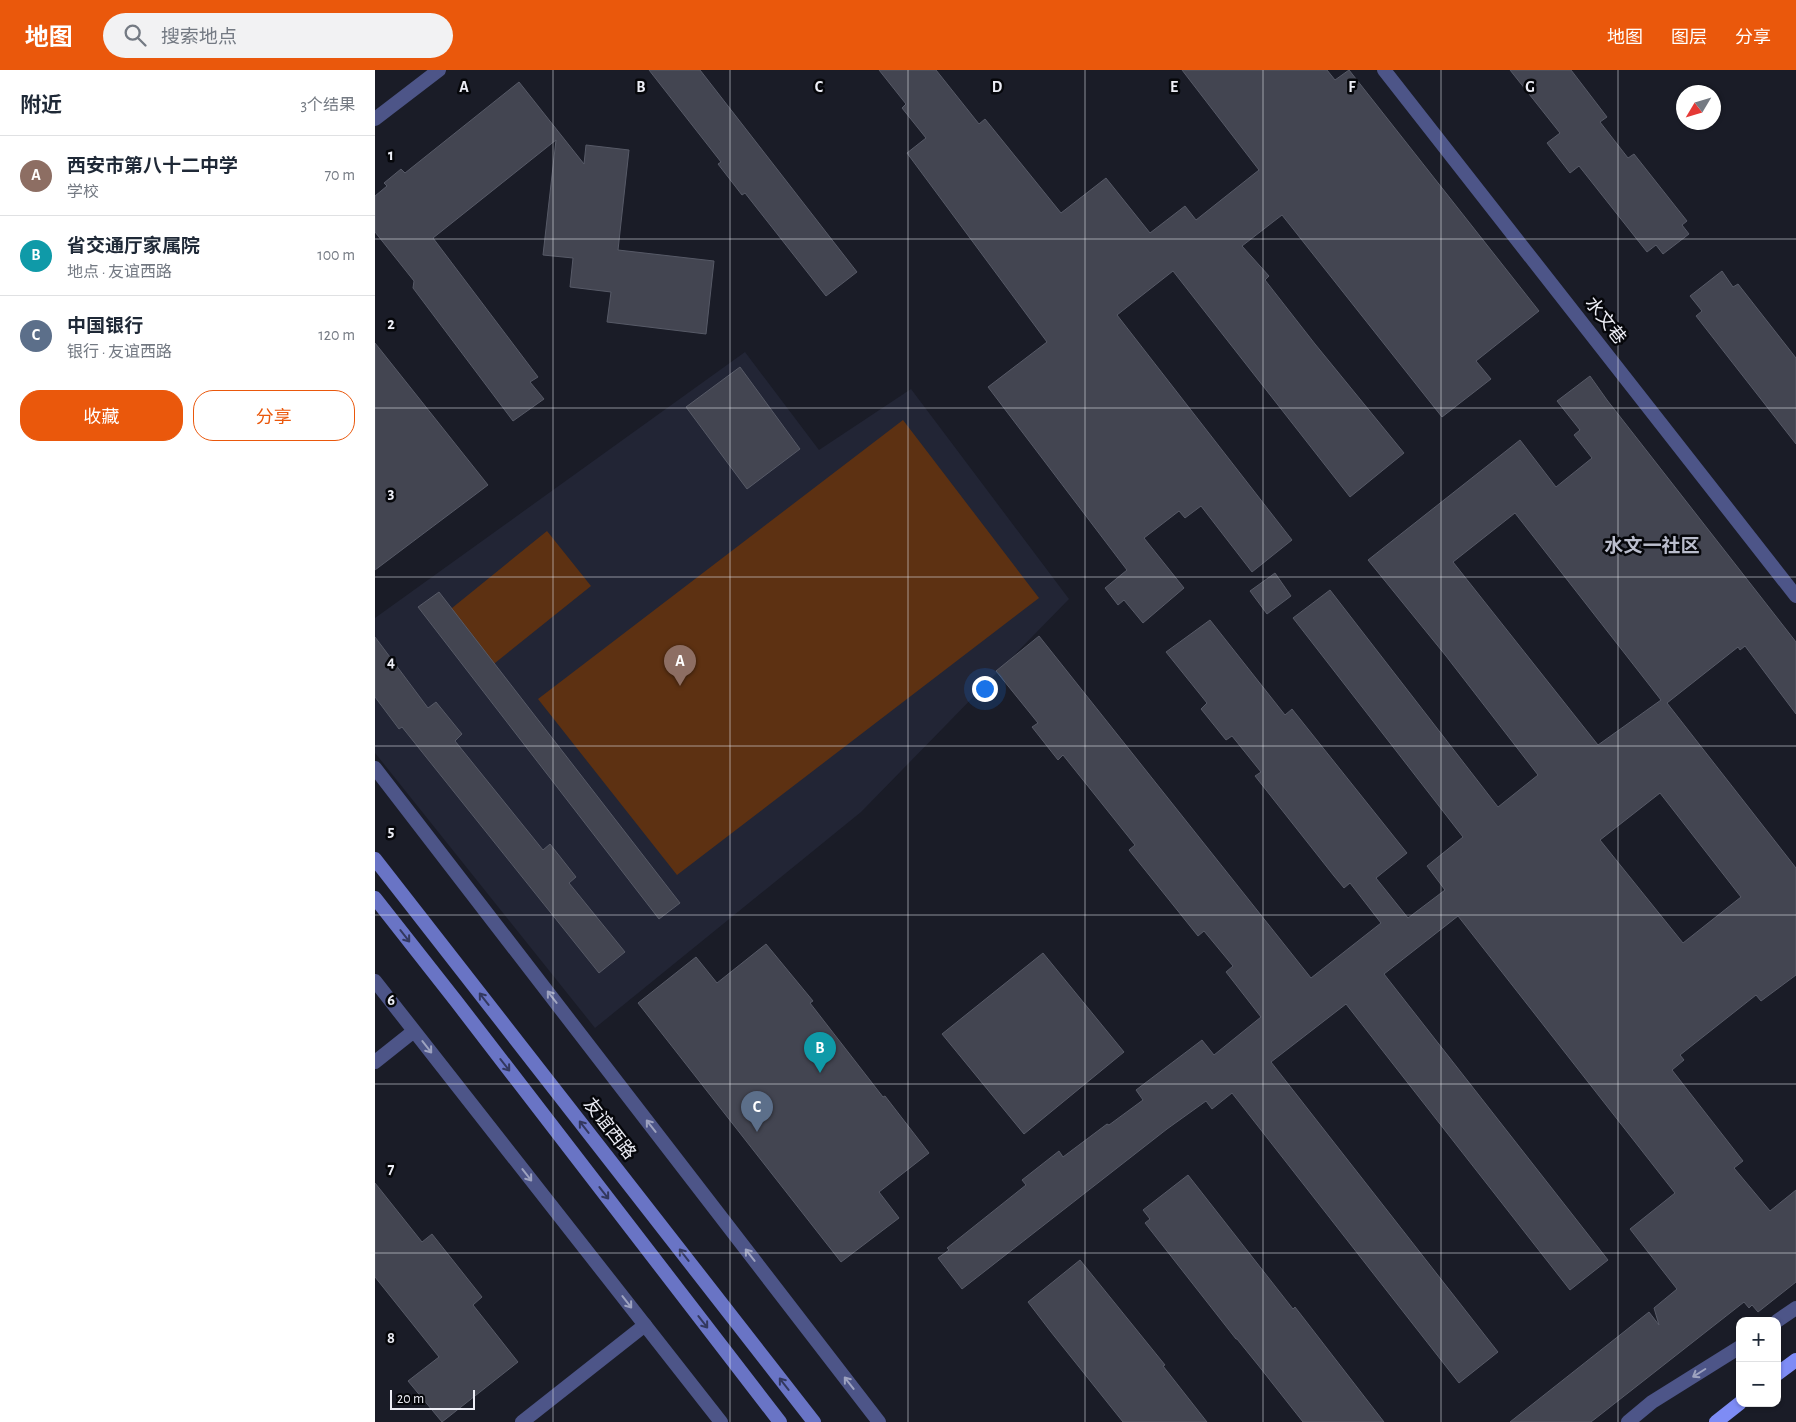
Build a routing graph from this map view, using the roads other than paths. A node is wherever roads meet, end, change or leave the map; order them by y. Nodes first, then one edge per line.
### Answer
1 (439, 70) edge
2 (1384, 70) edge
3 (375, 119) edge
4 (1796, 596) edge
5 (375, 768) edge
6 (375, 859) edge
7 (375, 898) edge
8 (375, 981) edge
9 (414, 1031) junction
10 (375, 1062) edge
11 (1796, 1308) edge
12 (1781, 1318) edge
13 (645, 1324) junction
14 (1736, 1349) edge
15 (1796, 1360) edge
16 (1781, 1371) edge
17 (1736, 1406) edge
18 (522, 1422) edge
19 (721, 1422) edge
20 (780, 1422) edge
21 (814, 1422) edge
22 (879, 1422) edge
23 (1627, 1422) edge
24 (1715, 1422) edge

1 - 3 street
2 - 4 street, 水文巷
22 -> 5 street
21 -> 6 main road, 友谊西路
7 -> 20 main road
8 - 9 street
9 - 10 street
9 -> 13 street
11 - 12 street
13 - 18 street
13 - 19 street
14 -> 23 street
15 - 16 main road
17 - 24 main road

